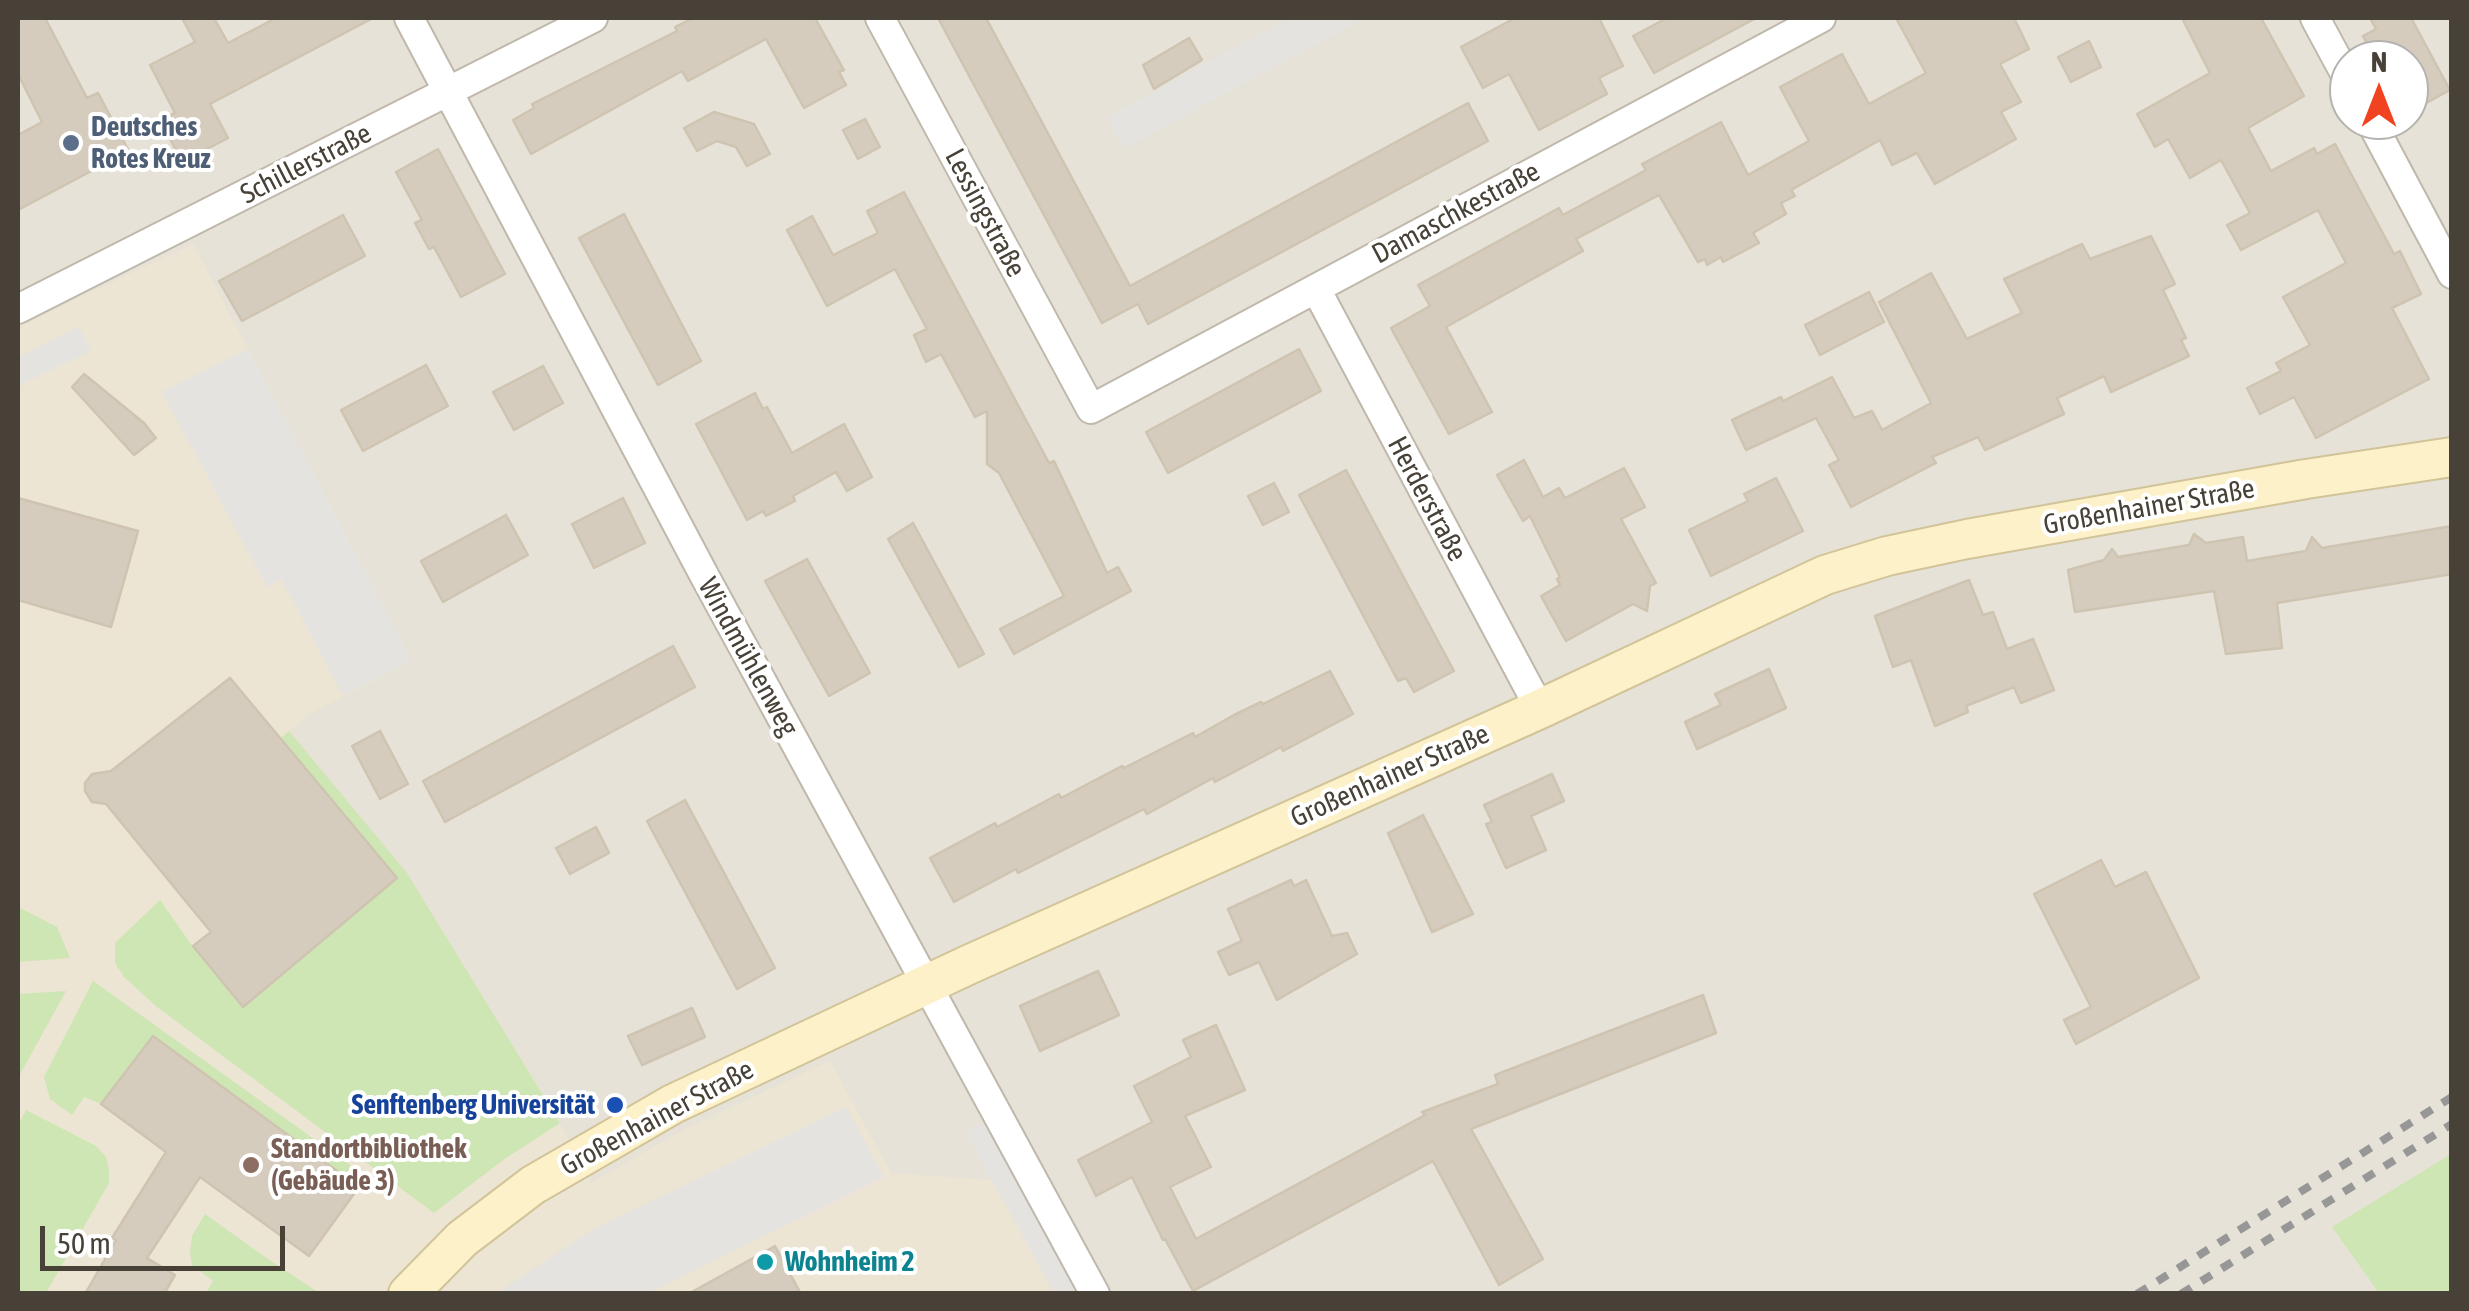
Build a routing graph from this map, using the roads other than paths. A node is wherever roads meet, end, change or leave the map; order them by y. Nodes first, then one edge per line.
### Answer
1 (409, 18) edge
2 (593, 18) edge
3 (880, 18) edge
4 (1821, 18) edge
5 (2315, 18) edge
6 (2329, 44) edge
7 (449, 92) junction
8 (2381, 140) edge
9 (2452, 274) edge
10 (1316, 288) junction
11 (18, 309) edge
12 (1091, 409) joint
13 (2452, 457) edge
14 (1540, 709) junction
15 (925, 985) junction
16 (408, 1294) edge
17 (1095, 1294) edge

1 - 7 street, Windmühlenweg
2 - 7 street, Schillerstraße
3 - 12 street, Lessingstraße
4 - 10 street, Damaschkestraße
5 - 6 street
7 - 11 street, Schillerstraße
7 - 15 street, Windmühlenweg
8 - 9 street
10 - 12 street, Damaschkestraße
10 - 14 street, Herderstraße
13 - 14 main road, Großenhainer Straße
14 - 15 main road, Großenhainer Straße
15 - 16 main road, Großenhainer Straße
15 - 17 street, Windmühlenweg

